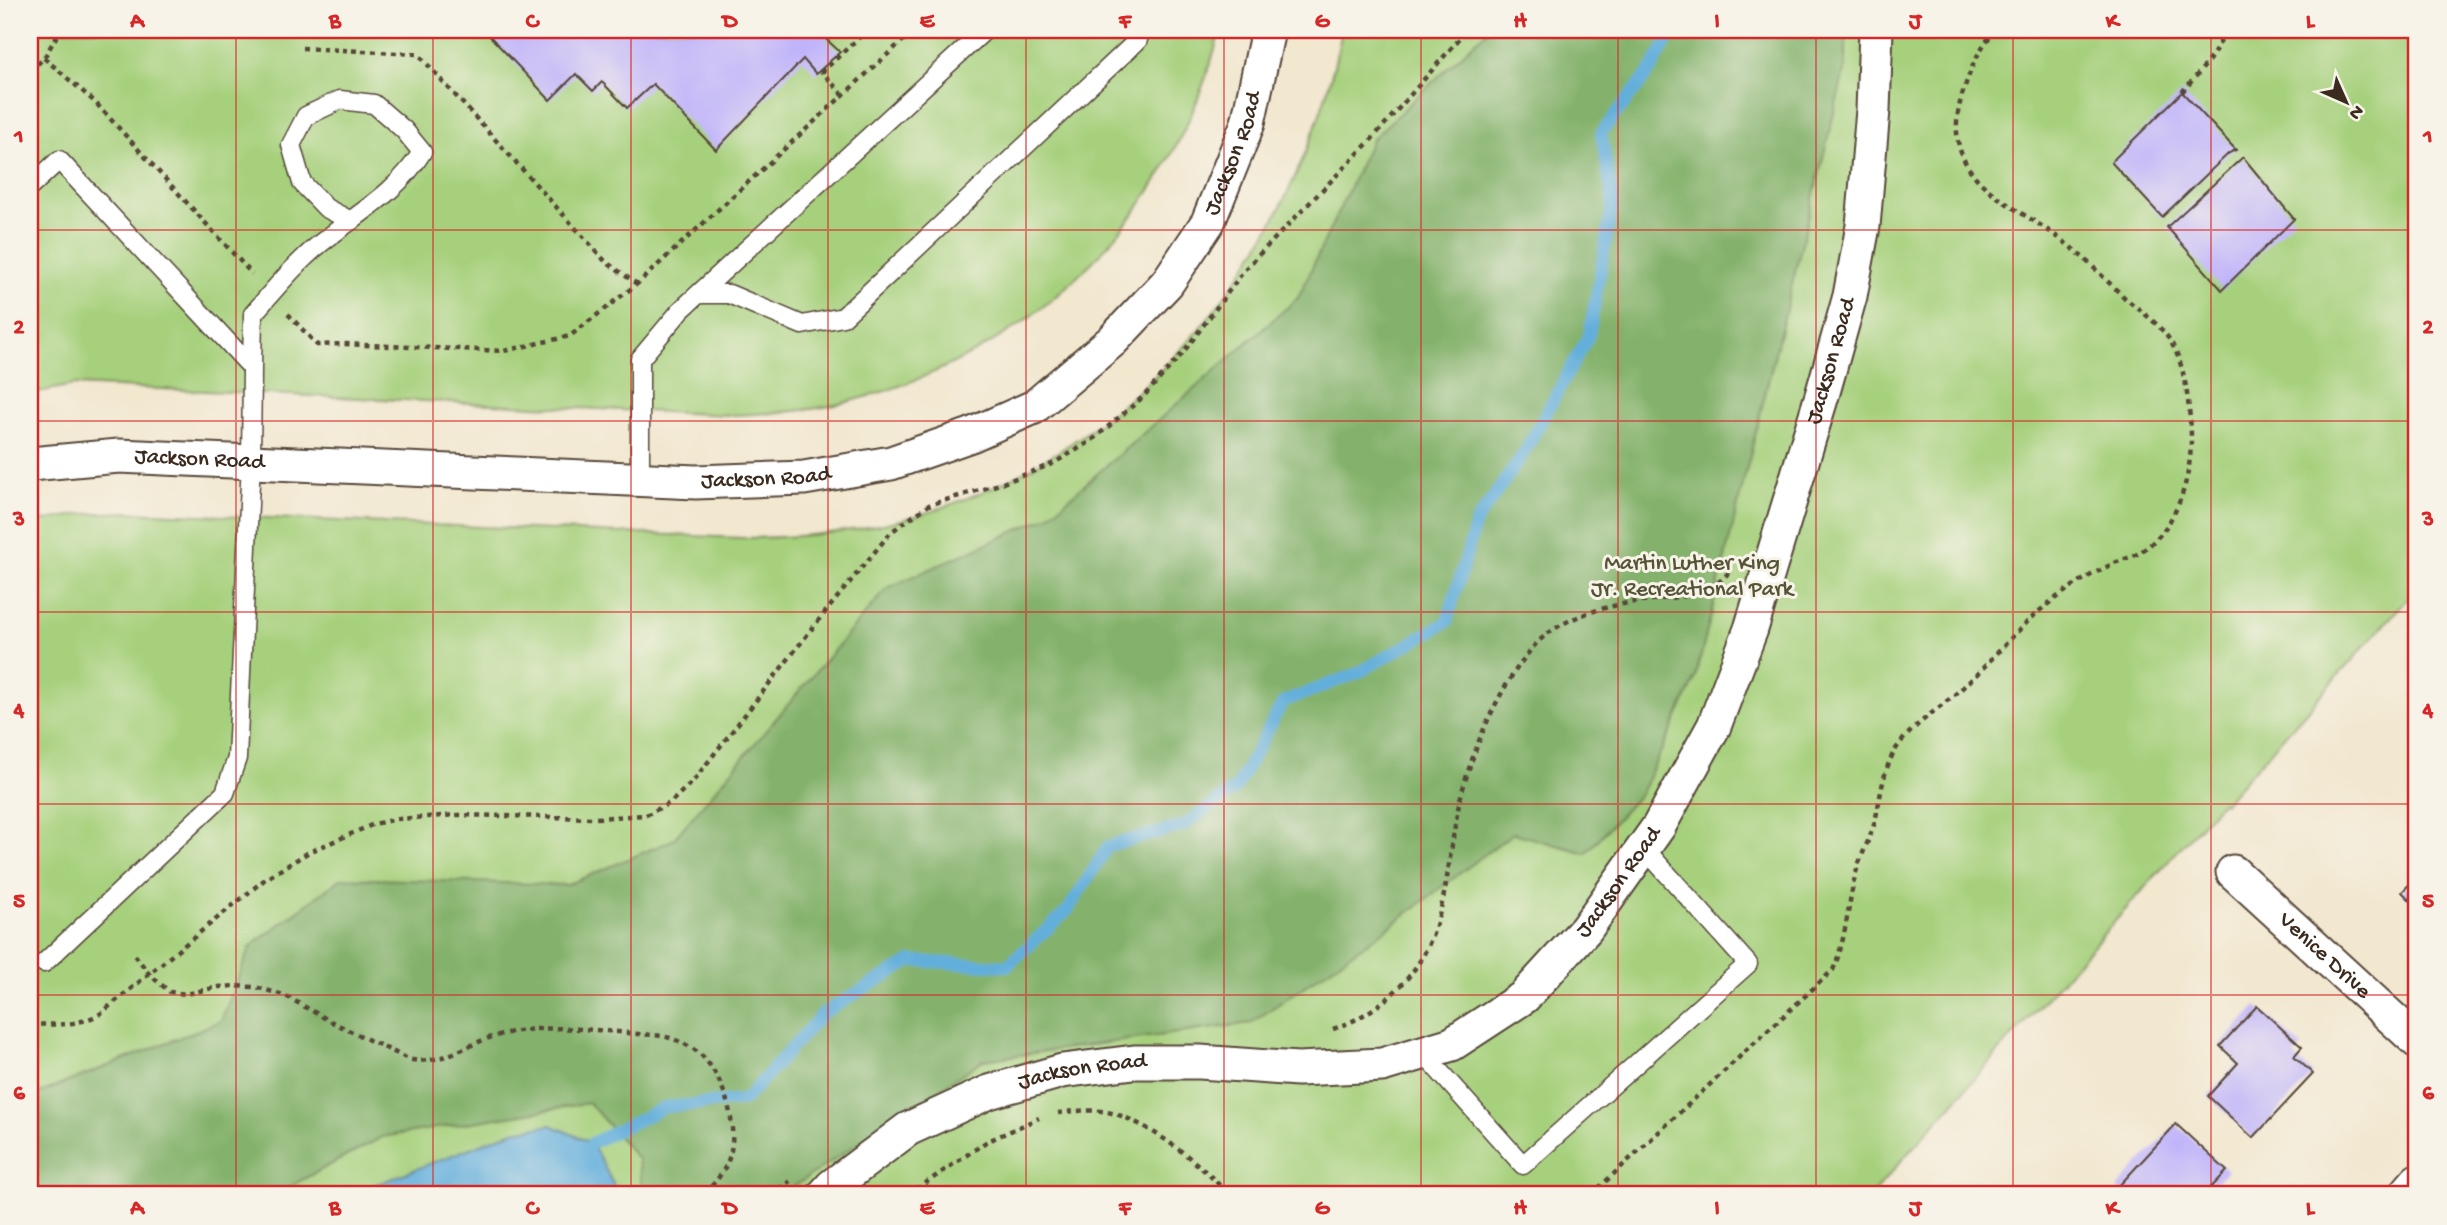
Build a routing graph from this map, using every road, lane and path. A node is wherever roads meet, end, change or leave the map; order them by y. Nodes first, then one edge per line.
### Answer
1 (60, 30) edge
2 (867, 30) edge
3 (947, 30) edge
4 (985, 30) edge
5 (1128, 30) edge
6 (1268, 30) edge
7 (1467, 30) edge
8 (1876, 30) edge
9 (1996, 30) edge
10 (2225, 30) edge
11 (302, 48) dead end
12 (44, 58) junction
13 (30, 71) edge
14 (2182, 92) dead end
15 (843, 95) junction
16 (30, 187) edge
17 (351, 221) junction
18 (637, 284) junction
19 (699, 293) junction
20 (271, 294) junction
21 (252, 368) junction
22 (251, 462) junction
23 (30, 464) edge
24 (640, 480) junction
25 (1733, 567) dead end
26 (1644, 848) junction
27 (2233, 872) dead end
28 (135, 955) dead end
29 (44, 963) dead end
30 (150, 975) junction
31 (30, 1024) edge
32 (1326, 1031) dead end
33 (2417, 1041) edge
34 (1423, 1053) junction
35 (798, 1174) dead end
36 (2417, 1181) edge
37 (703, 1195) edge
38 (771, 1195) edge
39 (824, 1195) edge
40 (908, 1195) edge
41 (1228, 1195) edge
42 (1591, 1195) edge
43 (2405, 1195) edge

1 - 12 path
2 - 15 path
3 - 15 path
4 - 19 lane
5 - 19 lane
6 - 24 street, Jackson Road
7 - 30 path
8 - 26 street, Jackson Road
9 - 42 path
10 - 14 path
11 - 18 path
12 - 13 path
12 - 20 path
15 - 18 path
16 - 21 lane
17 - 17 lane
17 - 20 lane
18 - 20 path
19 - 24 lane
20 - 21 lane
21 - 22 lane
22 - 23 street, Jackson Road
22 - 24 street, Jackson Road
22 - 29 lane
25 - 32 path
26 - 34 street, Jackson Road
26 - 34 lane
27 - 33 street, Venice Drive
28 - 30 path
30 - 31 path
30 - 37 path
34 - 39 street, Jackson Road
35 - 38 path
36 - 43 street
40 - 41 path

